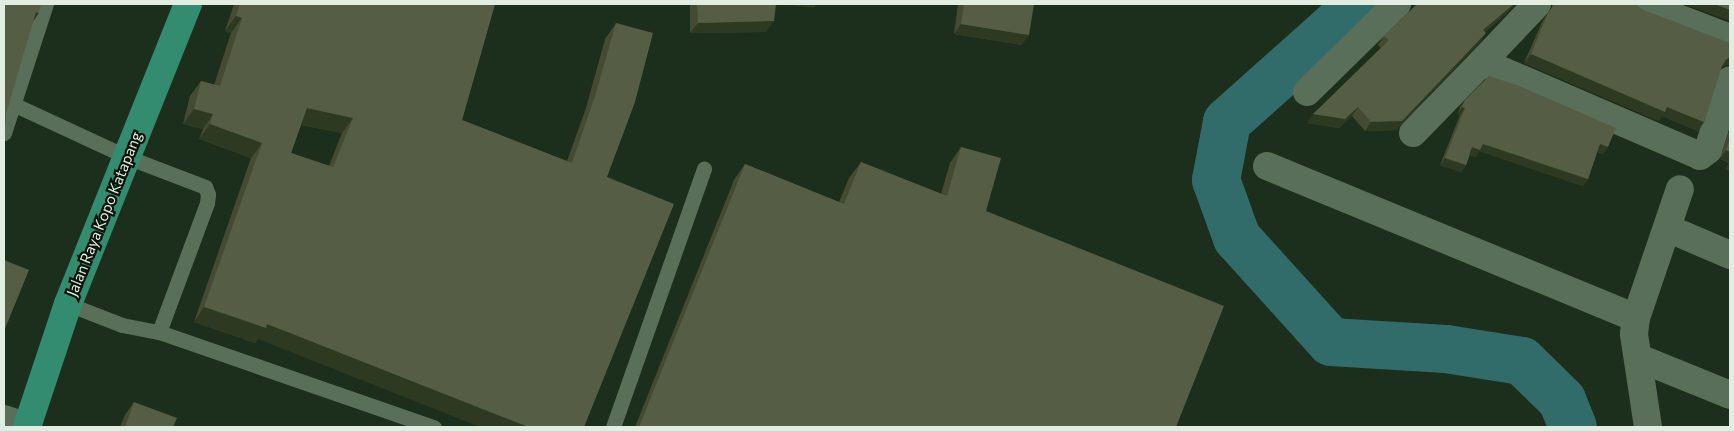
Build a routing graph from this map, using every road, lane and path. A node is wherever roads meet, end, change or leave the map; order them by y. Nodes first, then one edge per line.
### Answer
1 (46, 4) edge
2 (188, 4) edge
3 (1397, 4) edge
4 (1537, 4) edge
5 (1641, 4) edge
6 (1730, 38) edge
7 (1482, 62) junction
8 (1730, 80) edge
9 (1307, 92) dead end
10 (13, 104) junction
11 (4, 133) edge
12 (1413, 133) dead end
13 (127, 157) junction
14 (1268, 166) dead end
15 (704, 168) dead end
16 (1680, 188) dead end
17 (1667, 228) junction
18 (1730, 255) edge
19 (68, 304) junction
20 (1636, 318) junction
21 (159, 332) junction
22 (1638, 358) junction
23 (1730, 395) edge
24 (4, 419) edge
25 (27, 427) edge
26 (434, 427) edge
27 (613, 427) edge
28 (1648, 427) edge

1 - 10 lane
2 - 13 main road, Jalan Raya Kopo Katapang
3 - 9 street
4 - 7 street
5 - 6 street
7 - 8 street
7 - 12 street
10 - 11 lane
10 - 13 lane
13 - 19 main road, Jalan Raya Kopo Katapang
13 - 21 lane
14 - 20 street
15 - 27 lane
16 - 17 street
17 - 18 street
17 - 20 street
19 - 21 lane
19 - 25 main road, Jalan Raya Kopo Katapang
20 - 22 street
21 - 26 lane
22 - 23 street
22 - 28 street
24 - 25 street

